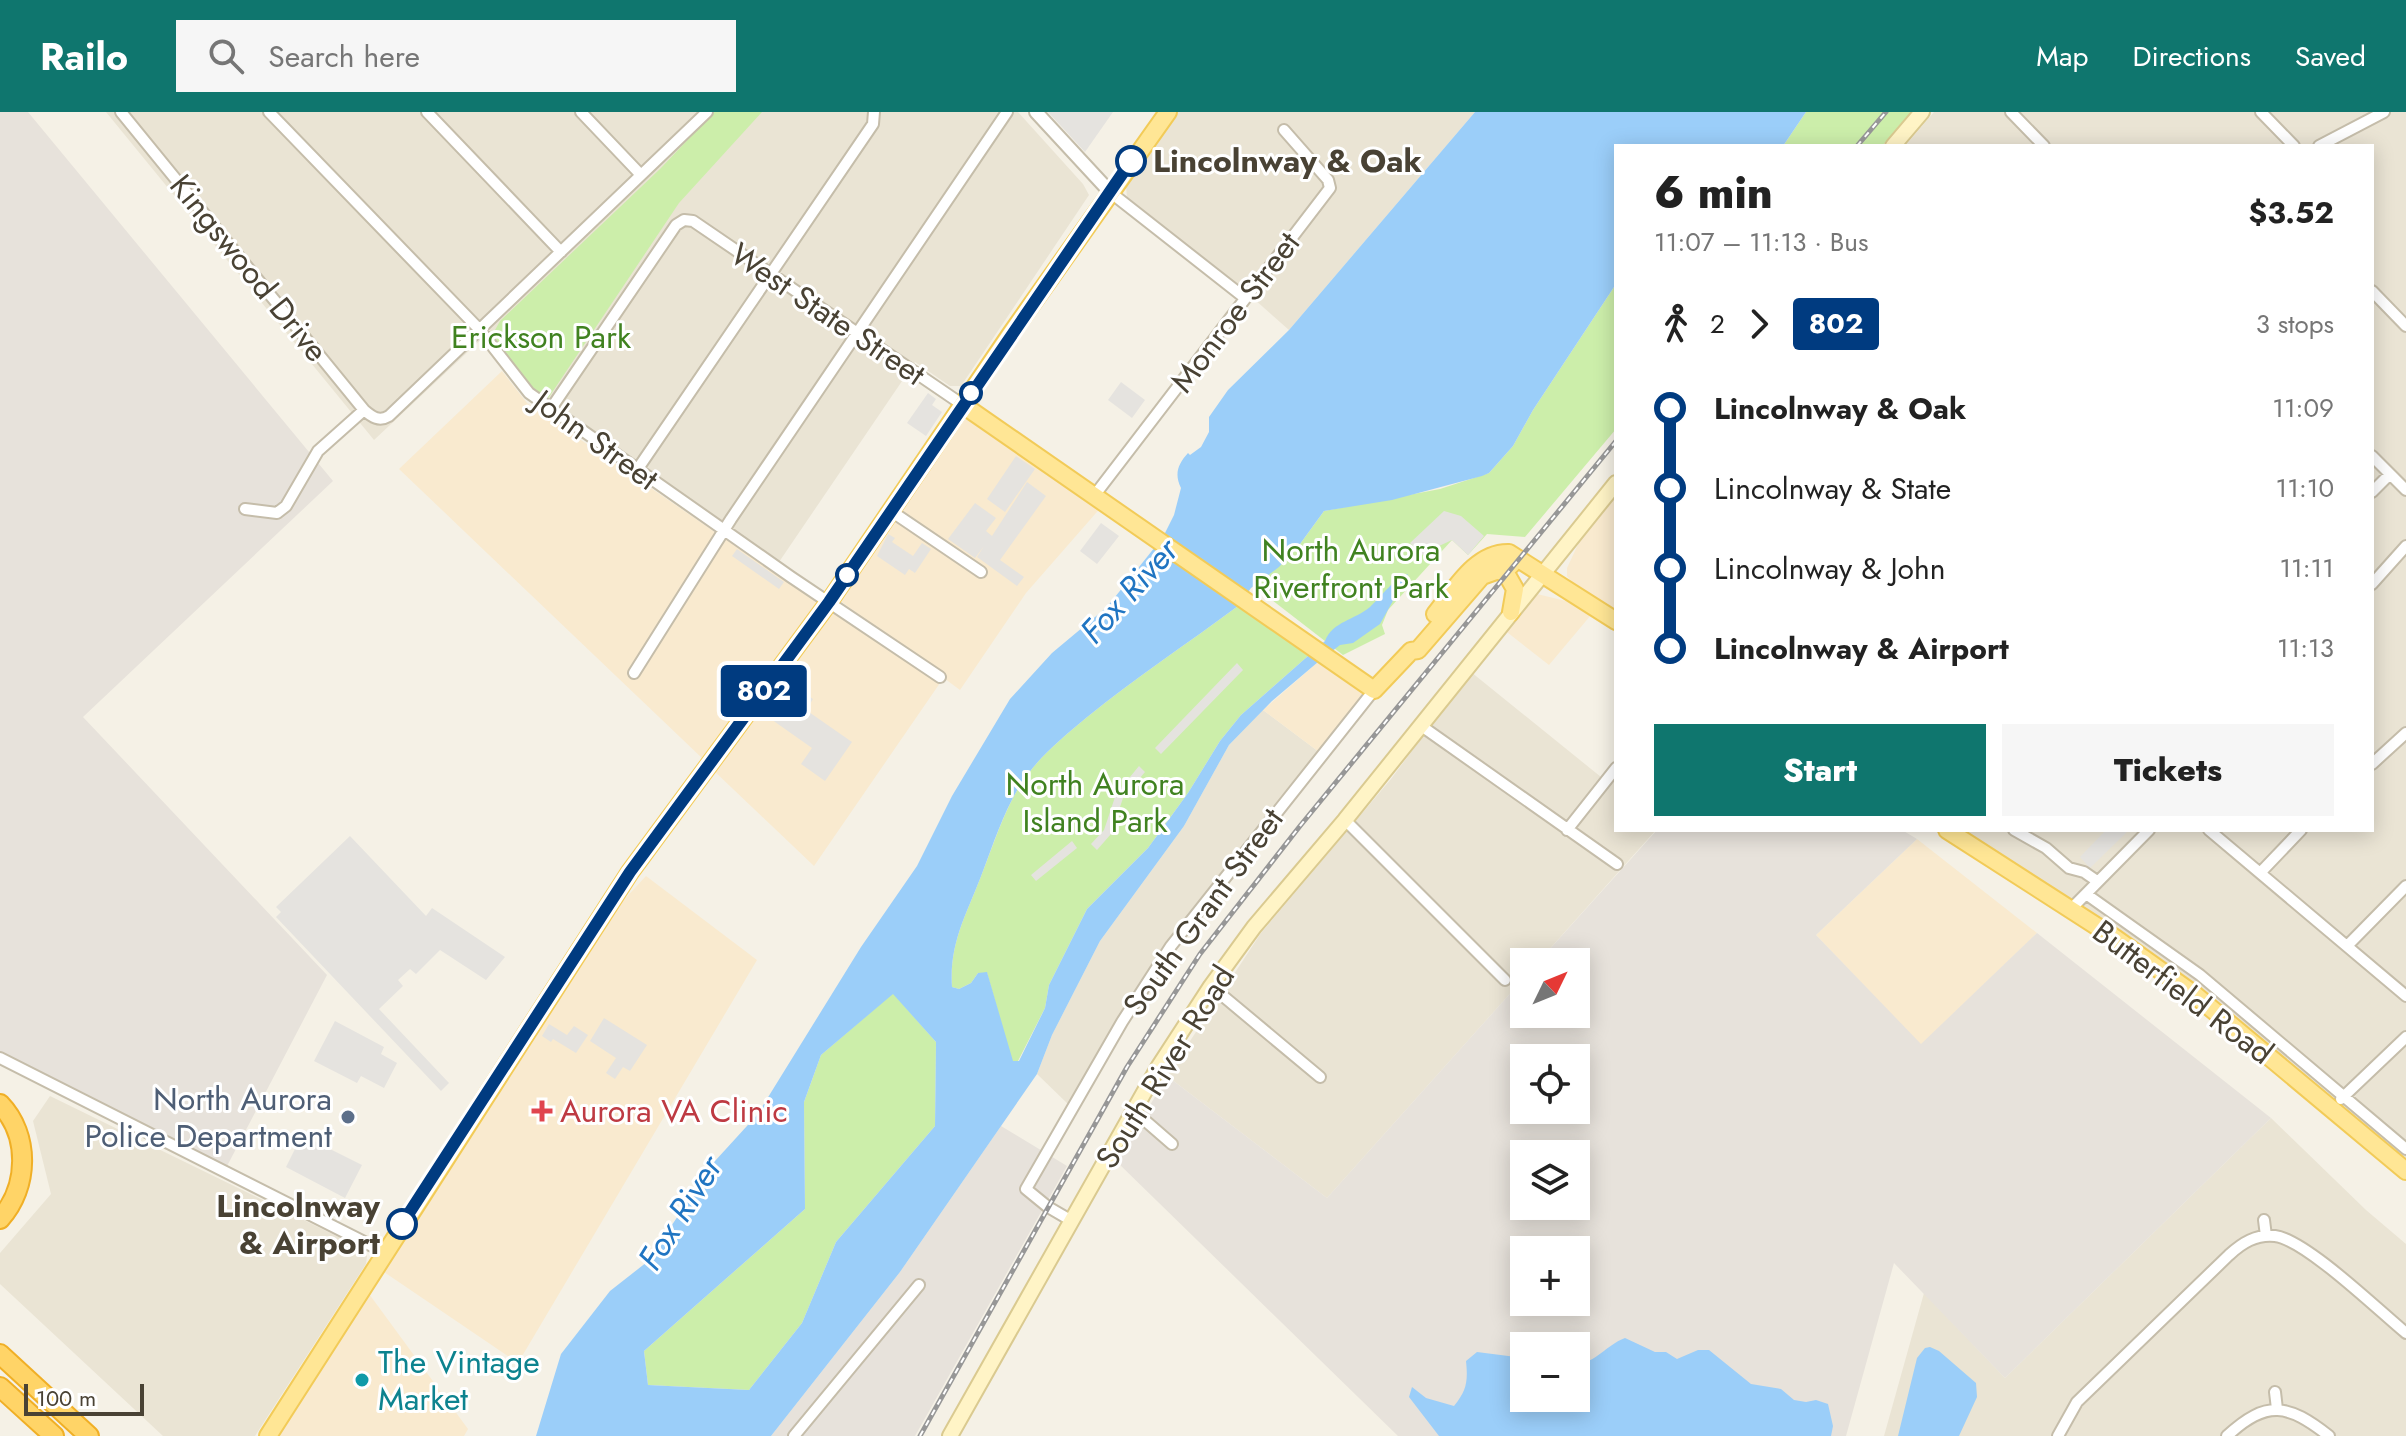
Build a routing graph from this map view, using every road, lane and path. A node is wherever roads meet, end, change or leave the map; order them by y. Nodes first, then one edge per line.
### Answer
1 (121, 112) edge
2 (269, 112) edge
3 (427, 112) edge
4 (581, 112) edge
5 (707, 112) edge
6 (874, 112) edge
7 (1007, 112) edge
8 (1036, 112) edge
9 (1168, 112) edge
10 (1922, 112) edge
11 (2011, 112) edge
12 (2261, 112) edge
13 (2384, 112) edge
14 (1284, 130) dead end
15 (1895, 144) edge
16 (2042, 144) edge
17 (2292, 144) edge
18 (2323, 144) edge
19 (641, 175) junction
20 (1110, 192) junction
21 (561, 252) junction
22 (771, 274) junction
23 (2374, 293) edge
24 (1245, 298) junction
25 (2406, 326) edge
26 (479, 329) junction
27 (858, 334) junction
28 (963, 405) junction
29 (364, 410) junction
30 (550, 410) junction
31 (2374, 458) edge
32 (637, 470) junction
33 (2390, 474) junction
34 (1614, 486) edge
35 (2374, 490) edge
36 (2406, 490) edge
37 (1094, 496) junction
38 (245, 509) dead end
39 (891, 511) junction
40 (725, 530) junction
41 (2406, 546) edge
42 (1516, 560) junction
43 (1497, 569) junction
44 (981, 572) dead end
45 (1544, 574) junction
46 (2374, 582) edge
47 (829, 602) junction
48 (1511, 612) junction
49 (1614, 620) edge
50 (1411, 651) junction
51 (634, 673) dead end
52 (940, 677) dead end
53 (1374, 690) junction
54 (1420, 725) junction
55 (2406, 733) edge
56 (2374, 762) edge
57 (1614, 771) edge
58 (1345, 820) junction
59 (1567, 830) junction
60 (1950, 832) edge
61 (2018, 832) edge
62 (2147, 832) edge
63 (2211, 832) edge
64 (2299, 832) edge
65 (1617, 864) dead end
66 (2260, 873) junction
67 (2097, 881) junction
68 (2406, 886) edge
69 (2086, 894) junction
70 (2071, 909) junction
71 (2347, 946) junction
72 (1505, 980) dead end
73 (1211, 986) junction
74 (2406, 996) edge
75 (2406, 1037) edge
76 (0, 1058) edge
77 (1320, 1077) dead end
78 (2344, 1096) junction
79 (0, 1104) edge
80 (2332, 1109) junction
81 (1134, 1111) junction
82 (0, 1121) edge
83 (1172, 1144) dead end
84 (2406, 1149) edge
85 (2406, 1171) edge
86 (0, 1202) edge
87 (0, 1219) edge
88 (2264, 1220) dead end
89 (1072, 1221) junction
90 (2266, 1236) junction
91 (384, 1252) junction
92 (919, 1285) dead end
93 (2406, 1333) edge
94 (0, 1354) edge
95 (0, 1387) edge
96 (2275, 1392) dead end
97 (0, 1405) edge
98 (2277, 1409) junction
99 (39, 1436) edge
100 (54, 1436) edge
101 (89, 1436) edge
102 (268, 1436) edge
103 (794, 1436) edge
104 (950, 1436) edge
105 (2058, 1436) edge
106 (2227, 1436) edge
107 (2329, 1436) edge

1 - 29 street, Kingswood Drive
2 - 26 street, John Street
3 - 21 street
4 - 19 street
5 - 19 street
6 - 22 street
7 - 27 street
8 - 20 street
9 - 20 main road
10 - 15 main road
11 - 16 street
12 - 17 street
13 - 18 street
14 - 24 street, Monroe Street
19 - 21 street
20 - 24 street
20 - 28 main road
21 - 26 street
22 - 27 street, West State Street
22 - 30 street, West State Street
22 - 32 street
23 - 25 street
24 - 37 street, Monroe Street
26 - 29 street, Kingswood Drive
26 - 30 street, John Street
27 - 28 street, West State Street
27 - 40 street
28 - 37 main road, West State Street
28 - 39 main road
29 - 38 street
30 - 32 street, John Street
31 - 33 street
32 - 40 street, John Street
33 - 35 street
33 - 36 street
34 - 45 main road, South River Road
37 - 53 main road, West State Street
39 - 44 street
39 - 47 main road
40 - 47 street, John Street
40 - 51 street
41 - 46 street
42 - 43 main road
42 - 45 main road
42 - 50 main road
43 - 48 main road
43 - 50 main road
45 - 48 main road, South River Road
45 - 49 main road
47 - 52 street, John Street
47 - 91 main road
48 - 54 main road, South River Road
50 - 53 main road
53 - 89 street, South Grant Street
54 - 58 main road, South River Road
54 - 59 street
55 - 56 street
57 - 59 street
58 - 72 street
58 - 73 main road, South River Road
59 - 65 street
60 - 70 main road, Butterfield Road
61 - 67 street, Butterfield Road
62 - 67 street
63 - 66 street
64 - 66 street
66 - 71 street
67 - 69 street
68 - 71 street
69 - 70 street
69 - 78 street
70 - 80 main road, Butterfield Road
71 - 74 street
73 - 77 street
73 - 81 main road, South River Road
75 - 78 street
76 - 91 street
78 - 80 street
78 - 84 street
79 - 87 highway
80 - 85 main road, Butterfield Road
81 - 83 street
81 - 89 main road, South River Road
82 - 86 highway
88 - 90 street
89 - 104 main road, South River Road
90 - 93 street
90 - 105 street
91 - 102 main road
92 - 103 street
94 - 101 highway
95 - 100 highway
96 - 98 street
97 - 99 highway
98 - 106 street
98 - 107 street

